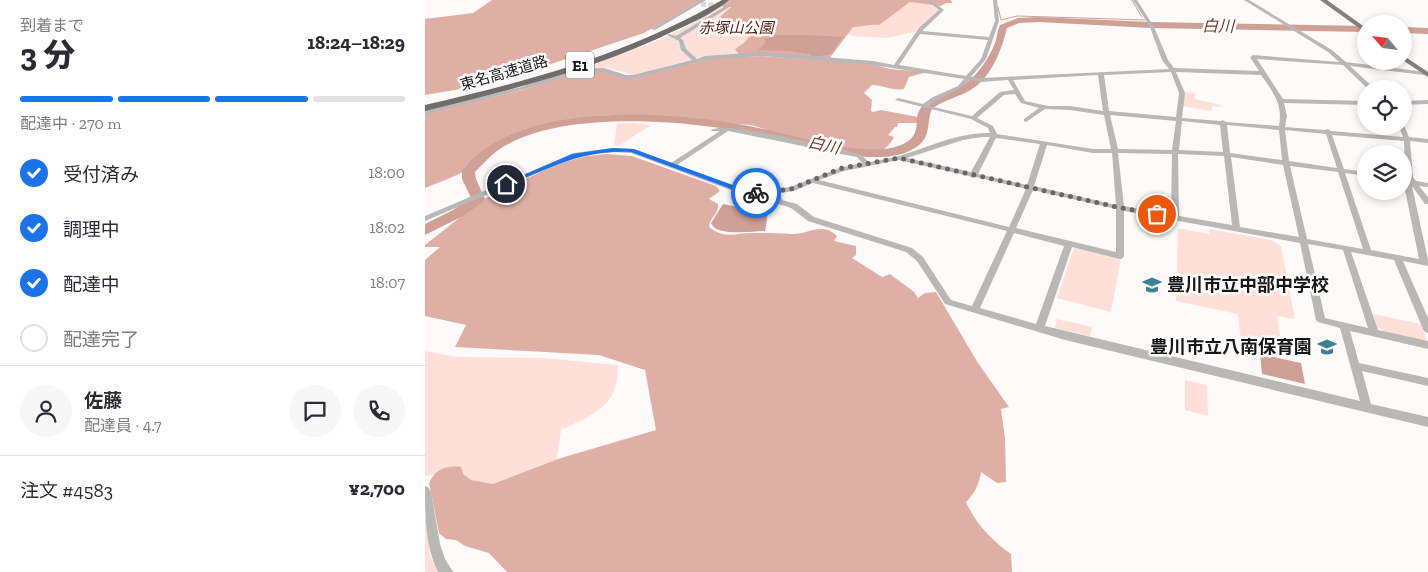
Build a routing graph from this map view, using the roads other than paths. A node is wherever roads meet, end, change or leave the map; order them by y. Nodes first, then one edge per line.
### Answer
1 (715, 0) edge
2 (928, 0) edge
3 (995, 0) edge
4 (1135, 0) edge
5 (1246, 0) edge
6 (1323, 0) edge
7 (1332, 0) edge
8 (702, 2) edge
9 (724, 3) edge
10 (1357, 21) edge
11 (1357, 22) edge
12 (653, 28) dead end
13 (919, 32) junction
14 (669, 35) dead end
15 (677, 38) junction
16 (991, 39) junction
17 (1413, 59) edge
18 (695, 60) junction
19 (1413, 63) edge
20 (1346, 64) junction
21 (895, 68) junction
22 (1172, 70) junction
23 (1427, 72) edge
24 (1261, 73) junction
25 (1101, 74) junction
26 (968, 78) junction
27 (1010, 79) junction
28 (1363, 80) edge
29 (1016, 92) junction
30 (898, 100) dead end
31 (1281, 101) junction
32 (425, 102) edge
33 (1428, 102) edge
34 (1357, 103) edge
35 (1412, 103) edge
36 (925, 106) junction
37 (1045, 107) junction
38 (425, 110) edge
39 (1107, 113) junction
40 (973, 118) junction
41 (1179, 119) junction
42 (1026, 120) dead end
43 (1223, 122) junction
44 (1282, 128) junction
45 (728, 129) junction
46 (714, 130) dead end
47 (1328, 131) junction
48 (994, 135) junction
49 (1405, 135) edge
50 (1407, 140) junction
51 (1428, 141) edge
52 (1044, 143) junction
53 (1407, 145) edge
54 (1115, 152) junction
55 (1175, 152) junction
56 (1227, 155) junction
57 (899, 158) junction
58 (1286, 162) junction
59 (866, 163) junction
60 (673, 165) junction
61 (1341, 170) junction
62 (1357, 173) edge
63 (973, 176) junction
64 (813, 181) junction
65 (1412, 183) edge
66 (1428, 185) edge
67 (1412, 186) edge
68 (1030, 188) junction
69 (776, 192) junction
70 (1411, 200) edge
71 (1428, 202) edge
72 (1121, 208) junction
73 (1175, 217) junction
74 (425, 219) edge
75 (1236, 228) junction
76 (1012, 230) junction
77 (1303, 240) junction
78 (1069, 244) junction
79 (1346, 248) junction
80 (1368, 252) junction
81 (1397, 257) junction
82 (1426, 263) edge
83 (975, 310) junction
84 (1345, 326) junction
85 (1039, 329) junction
86 (1428, 329) edge
87 (1374, 333) junction
88 (1428, 345) edge
89 (1356, 366) junction
90 (1428, 382) edge
91 (1367, 407) junction
92 (1428, 422) edge
93 (425, 492) edge
94 (446, 572) edge

1 - 32 highway, 東名高速道路 / E1
2 - 13 street
3 - 16 street
4 - 22 street
5 - 20 street
6 - 11 main road
7 - 10 main road
8 - 12 street
9 - 15 street
9 - 38 highway, 東名高速道路 / E1
13 - 16 street
13 - 21 street
14 - 15 street
15 - 18 street
16 - 26 street
17 - 23 main road
18 - 21 street
18 - 38 street
19 - 23 main road
20 - 23 street
20 - 24 street
20 - 28 street
21 - 26 street
22 - 24 street
22 - 25 street
22 - 41 street
24 - 31 street
25 - 27 street
25 - 39 street
26 - 27 street
26 - 36 street
27 - 29 street
29 - 37 street
29 - 40 street
30 - 36 street
31 - 34 street
31 - 44 street
33 - 35 street
36 - 40 street
37 - 39 street
37 - 42 street
39 - 41 street
39 - 54 street
40 - 48 street
41 - 43 street
41 - 55 street
43 - 44 street
43 - 56 street
44 - 47 street
44 - 58 street
45 - 46 street
45 - 59 street
45 - 60 street
47 - 50 street
47 - 61 street
48 - 52 street
48 - 57 street
48 - 63 street
49 - 50 street
50 - 51 street
50 - 53 street
52 - 54 street
52 - 68 street
54 - 55 street
54 - 72 street
55 - 56 street
55 - 73 street
56 - 58 street
56 - 75 street
57 - 59 street
57 - 63 street
58 - 61 street
58 - 77 street
59 - 64 street
60 - 69 street
60 - 74 street
61 - 62 street
61 - 80 street
63 - 68 street
64 - 69 street
64 - 76 street
65 - 66 street
67 - 71 street
68 - 72 street
68 - 76 street
69 - 83 street
70 - 82 street
72 - 73 street
72 - 78 street
73 - 75 street
75 - 77 street
76 - 78 street
76 - 83 street
77 - 79 street
77 - 84 street
78 - 85 street
79 - 80 street
79 - 87 street
80 - 81 street
81 - 82 street
81 - 86 street
83 - 85 street
84 - 87 street
84 - 89 street
85 - 91 street
87 - 88 street
89 - 90 street
89 - 91 street
91 - 92 street
93 - 94 street

